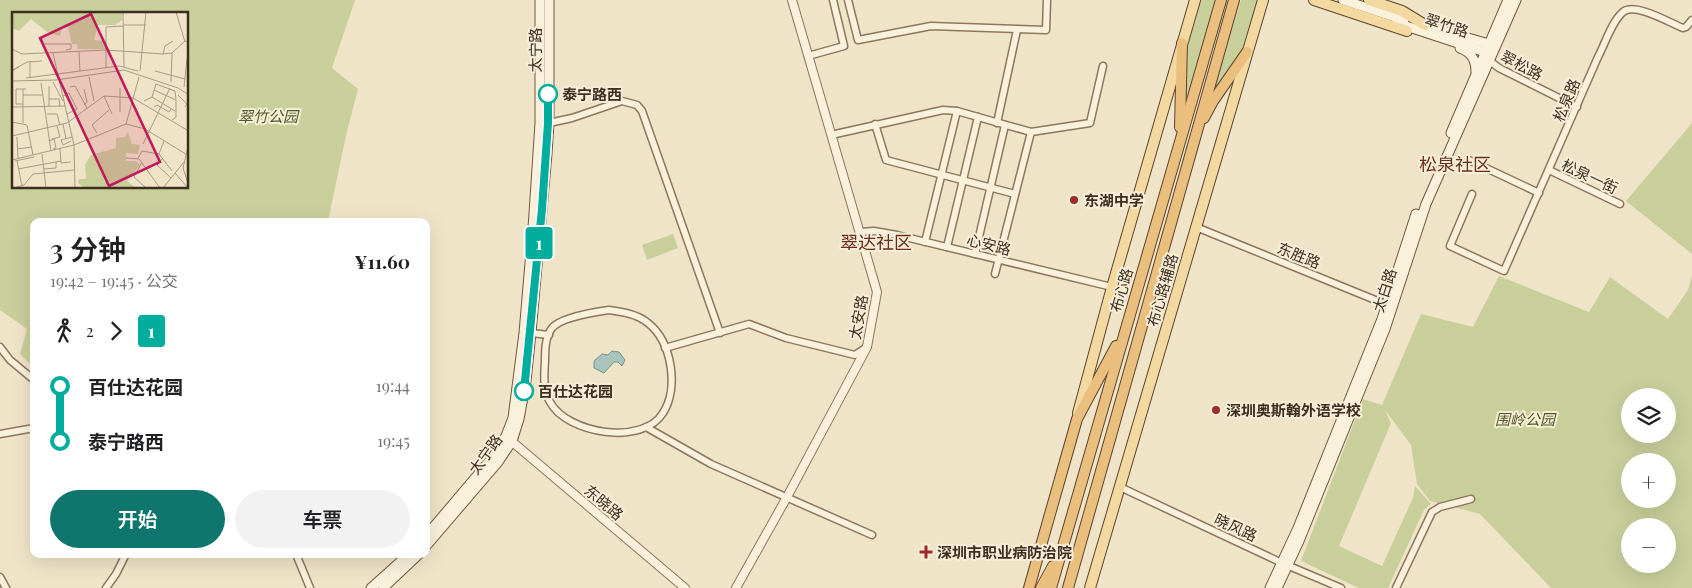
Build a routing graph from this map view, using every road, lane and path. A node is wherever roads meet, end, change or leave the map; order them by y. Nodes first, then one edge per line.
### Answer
1 (540, 0) edge
2 (549, 0) edge
3 (792, 0) edge
4 (833, 0) edge
5 (848, 0) edge
6 (1047, 0) edge
7 (1195, 0) edge
8 (1221, 0) edge
9 (1234, 0) edge
10 (1314, 0) edge
11 (1328, 0) edge
12 (1343, 0) edge
13 (1369, 0) edge
14 (1508, 0) edge
15 (1516, 0) edge
16 (1263, 2) edge
17 (1397, 20) junction
18 (1692, 20) edge
19 (1425, 25) junction
20 (1017, 30) junction
21 (1407, 31) junction
22 (1182, 43) junction
23 (1247, 52) junction
24 (1488, 53) junction
25 (808, 56) junction
26 (1103, 66) dead end
27 (1475, 77) junction
28 (1577, 107) junction
29 (957, 111) junction
30 (978, 117) junction
31 (548, 123) junction
32 (997, 123) junction
33 (875, 124) junction
34 (1005, 125) junction
35 (1031, 132) junction
36 (831, 134) junction
37 (1194, 139) junction
38 (1179, 143) junction
39 (1469, 160) dead end
40 (1549, 170) junction
41 (941, 175) junction
42 (963, 180) junction
43 (991, 188) junction
44 (1539, 193) junction
45 (1015, 194) junction
46 (1472, 194) dead end
47 (1620, 204) dead end
48 (1196, 227) junction
49 (860, 232) junction
50 (926, 242) junction
51 (947, 247) junction
52 (975, 254) junction
53 (999, 259) junction
54 (995, 274) dead end
55 (1112, 287) junction
56 (1390, 306) junction
57 (1126, 327) junction
58 (531, 333) junction
59 (720, 333) junction
60 (549, 335) junction
61 (0, 347) edge
62 (867, 347) junction
63 (664, 348) junction
64 (30, 377) edge
65 (1077, 419) junction
66 (646, 427) junction
67 (30, 429) edge
68 (0, 434) edge
69 (509, 439) junction
70 (1120, 487) junction
71 (787, 497) junction
72 (1471, 499) dead end
73 (430, 531) edge
74 (872, 536) dead end
75 (430, 541) edge
76 (1064, 542) junction
77 (124, 558) edge
78 (298, 558) edge
79 (405, 558) edge
80 (415, 558) edge
81 (1285, 564) junction
82 (0, 577) edge
83 (6, 588) edge
84 (106, 588) edge
85 (310, 588) edge
86 (371, 588) edge
87 (383, 588) edge
88 (685, 588) edge
89 (736, 588) edge
90 (1029, 588) edge
91 (1041, 588) edge
92 (1051, 588) edge
93 (1068, 588) edge
94 (1090, 588) edge
95 (1270, 588) edge
96 (1277, 588) edge
97 (1341, 588) edge
98 (1396, 588) edge

1 - 69 main road, 太宁路
2 - 31 main road, 太宁路
3 - 25 street, 太安路
4 - 25 street
5 - 20 street
6 - 20 street
7 - 22 main road, 布心路辅路
8 - 38 highway, 布心路
9 - 37 highway, 布心路
10 - 21 main road
11 - 17 main road
12 - 17 main road
13 - 19 main road
14 - 24 main road, 太白路
15 - 24 main road, 太白路
16 - 23 main road, 布心路辅路
17 - 19 main road, 翠竹路
17 - 21 main road, 翠竹路
17 - 24 main road, 翠竹路
18 - 28 street, 松泉路
19 - 24 main road, 翠竹路
20 - 32 street
21 - 27 main road, 翠竹路
22 - 38 highway
22 - 55 main road, 布心路辅路
23 - 37 highway
23 - 48 main road, 布心路辅路
24 - 27 main road, 太白路
24 - 28 street, 翠松路
24 - 56 main road, 太白路
25 - 36 street, 太安路
26 - 35 street
27 - 56 main road, 太白路
28 - 40 street, 松泉路
29 - 30 street
29 - 33 street
29 - 41 street
30 - 32 street
30 - 42 street
31 - 58 main road, 太宁路
31 - 59 street
32 - 34 street
33 - 36 street
33 - 41 street
34 - 35 street
34 - 43 street
35 - 45 street
36 - 49 street, 太安路
37 - 93 highway, 布心路
38 - 57 highway, 布心路
39 - 44 street
40 - 44 street, 松泉路
40 - 47 street, 松泉一街
41 - 42 street
41 - 50 street
42 - 43 street
42 - 51 street
43 - 45 street
43 - 52 street
44 - 46 street, 松泉路
45 - 53 street
48 - 56 street, 东胜路
48 - 70 main road, 布心路辅路
49 - 50 street, 心安路
49 - 62 street, 太安路
50 - 51 street, 心安路
51 - 52 street, 心安路
52 - 53 street, 心安路
53 - 54 street
53 - 55 street, 心安路
55 - 65 main road, 布心路辅路
56 - 81 main road, 太白路
57 - 65 highway, 布心路辅路
57 - 76 highway, 布心路
58 - 60 street
58 - 69 main road, 太宁路
59 - 62 street
59 - 63 street
60 - 63 street
60 - 66 street
61 - 64 street
62 - 71 street, 太安路
63 - 66 street
65 - 90 highway, 布心路辅路
66 - 71 street
67 - 68 street
69 - 73 main road, 太宁路
69 - 75 main road, 太宁路
69 - 88 street, 东晓路
70 - 81 street, 晓风路
70 - 94 main road, 布心路辅路
71 - 74 street
71 - 89 street, 太安路
72 - 98 street
76 - 91 highway
76 - 92 highway, 布心路
77 - 84 street
78 - 85 street
79 - 86 main road
80 - 87 main road
81 - 95 main road, 太白路
81 - 96 main road, 太白路
81 - 97 street, 晓风路
82 - 83 street

